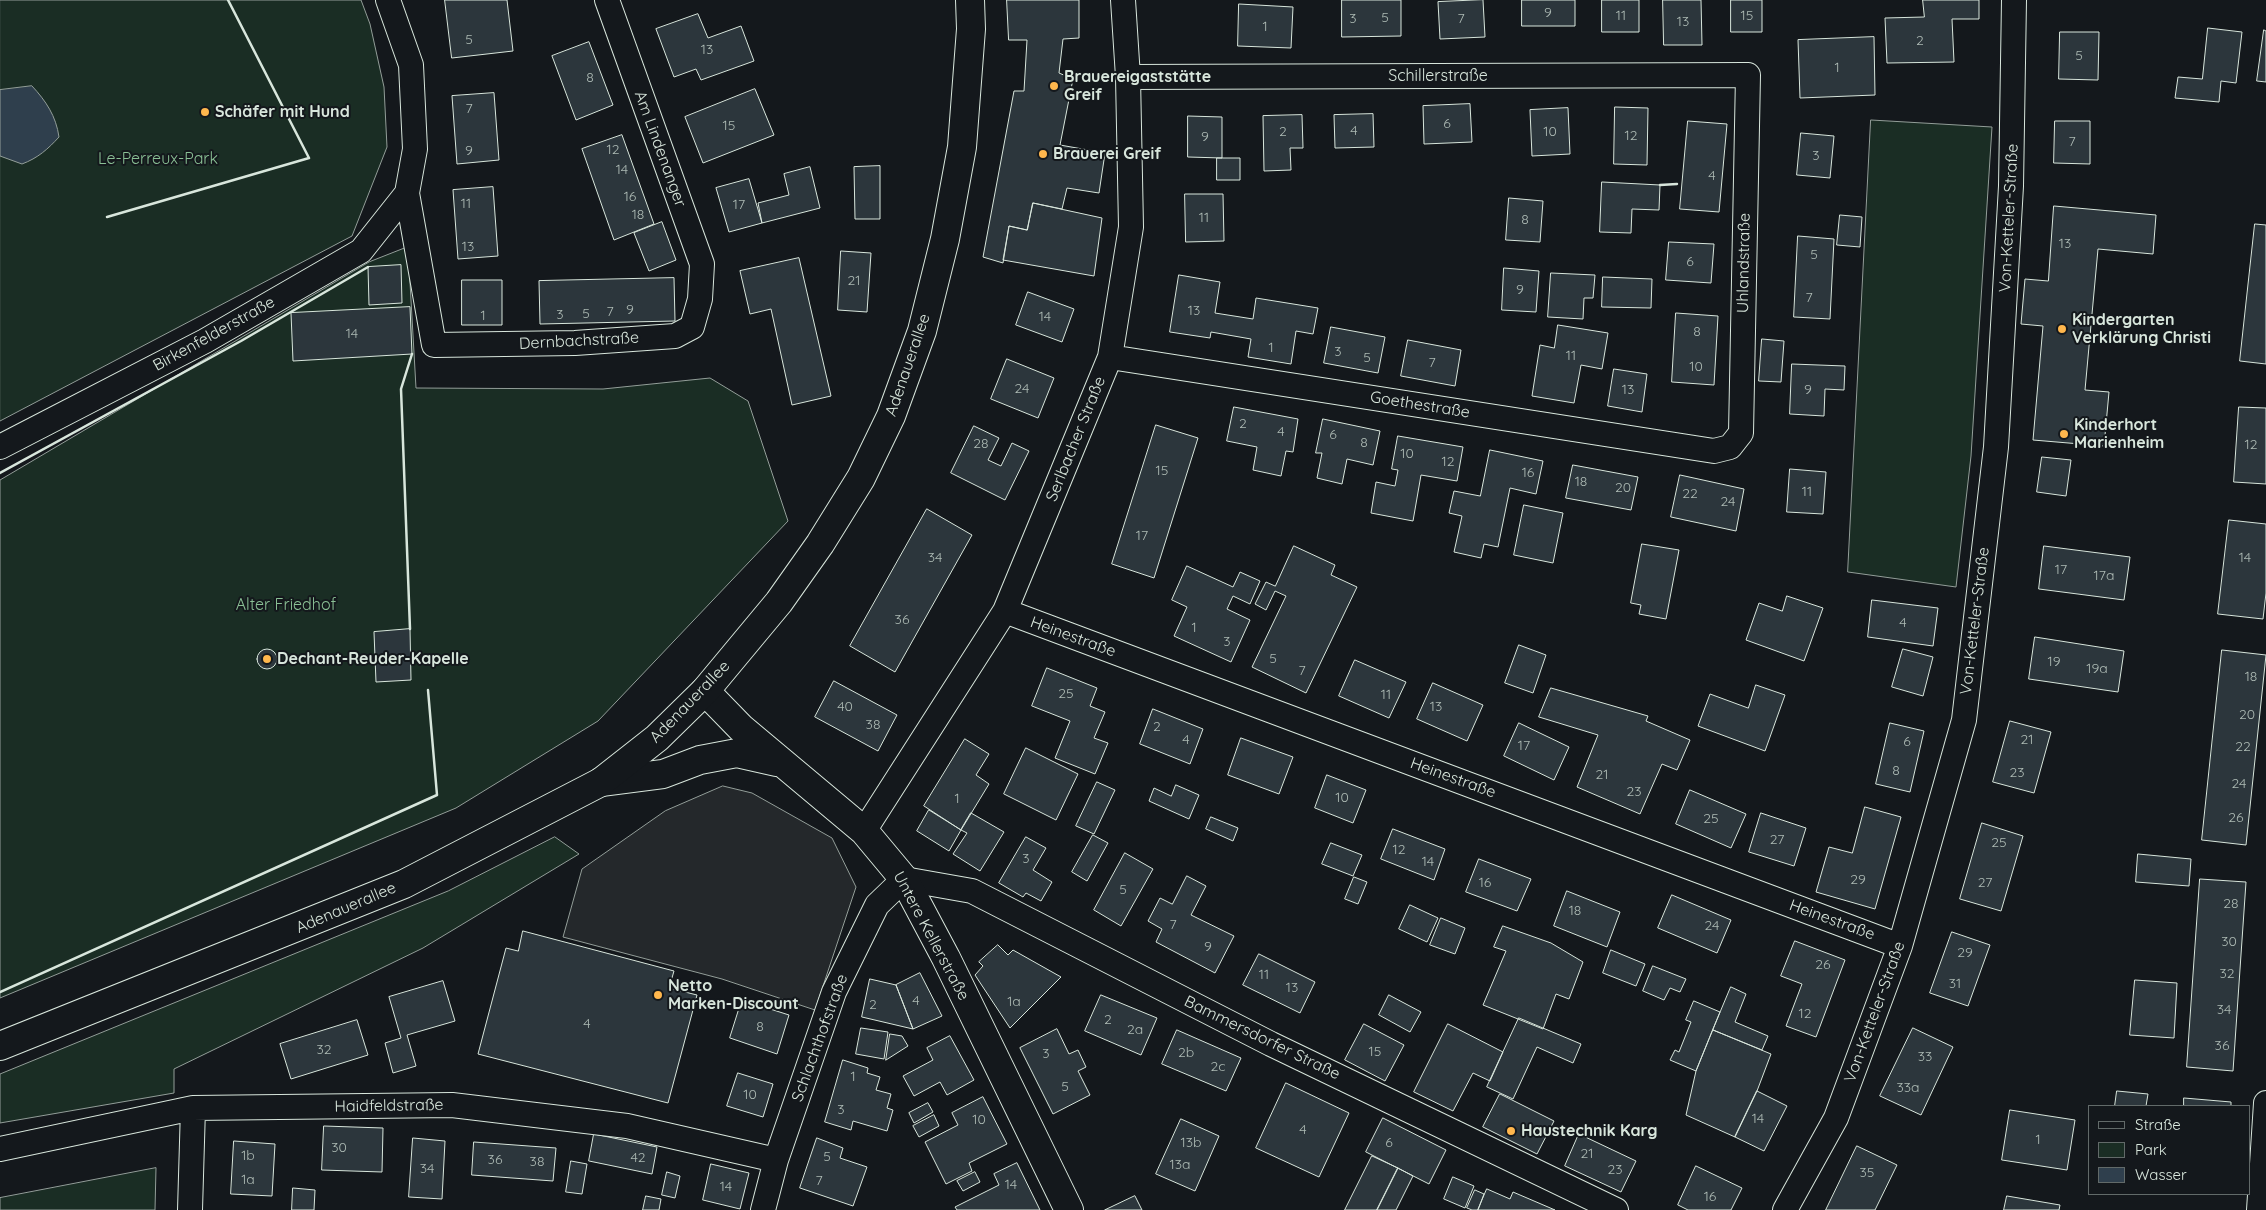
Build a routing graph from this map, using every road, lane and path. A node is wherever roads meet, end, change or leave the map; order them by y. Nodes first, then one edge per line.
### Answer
1 (388, 0) edge
2 (607, 0) edge
3 (970, 0) edge
4 (1123, 0) edge
5 (2014, 0) edge
6 (1748, 75) joint
7 (1128, 77) junction
8 (407, 193) junction
9 (700, 299) joint
10 (1110, 357) junction
11 (0, 447) edge
12 (1730, 447) joint
13 (1005, 611) junction
14 (705, 691) junction
15 (786, 764) junction
16 (602, 782) junction
17 (864, 831) junction
18 (904, 879) junction
19 (1900, 946) junction
20 (0, 1046) edge
21 (2266, 1103) edge
22 (193, 1108) junction
23 (0, 1149) edge
24 (776, 1160) junction
25 (190, 1210) edge
26 (763, 1210) edge
27 (1069, 1210) edge
28 (1616, 1210) edge
29 (1785, 1210) edge
30 (2259, 1210) edge

1 - 8 street
2 - 9 street, Am Lindenanger
3 - 14 main road, Adenauerallee
4 - 7 street, Serlbacher Straße
5 - 19 street, Von-Ketteler-Straße
6 - 7 street, Schillerstraße
6 - 12 street, Uhlandstraße
7 - 10 street, Serlbacher Straße
8 - 9 street, Dernbachstraße
8 - 11 street, Birkenfelderstraße
10 - 12 street, Goethestraße
10 - 13 street, Serlbacher Straße
13 - 17 street, Serlbacher Straße
13 - 19 street, Heinestraße
14 - 15 main road, Untere Kellerstraße
14 - 16 main road, Adenauerallee
15 - 16 main road
15 - 17 main road, Untere Kellerstraße
16 - 20 main road, Adenauerallee
17 - 18 main road, Untere Kellerstraße
18 - 24 street, Schlachthofstraße
18 - 27 main road, Untere Kellerstraße
18 - 28 street, Bammersdorfer Straße
19 - 29 street, Von-Ketteler-Straße
21 - 30 street
22 - 23 street, Haidfeldstraße
22 - 24 street, Haidfeldstraße
22 - 25 street
24 - 26 street, Schlachthofstraße

